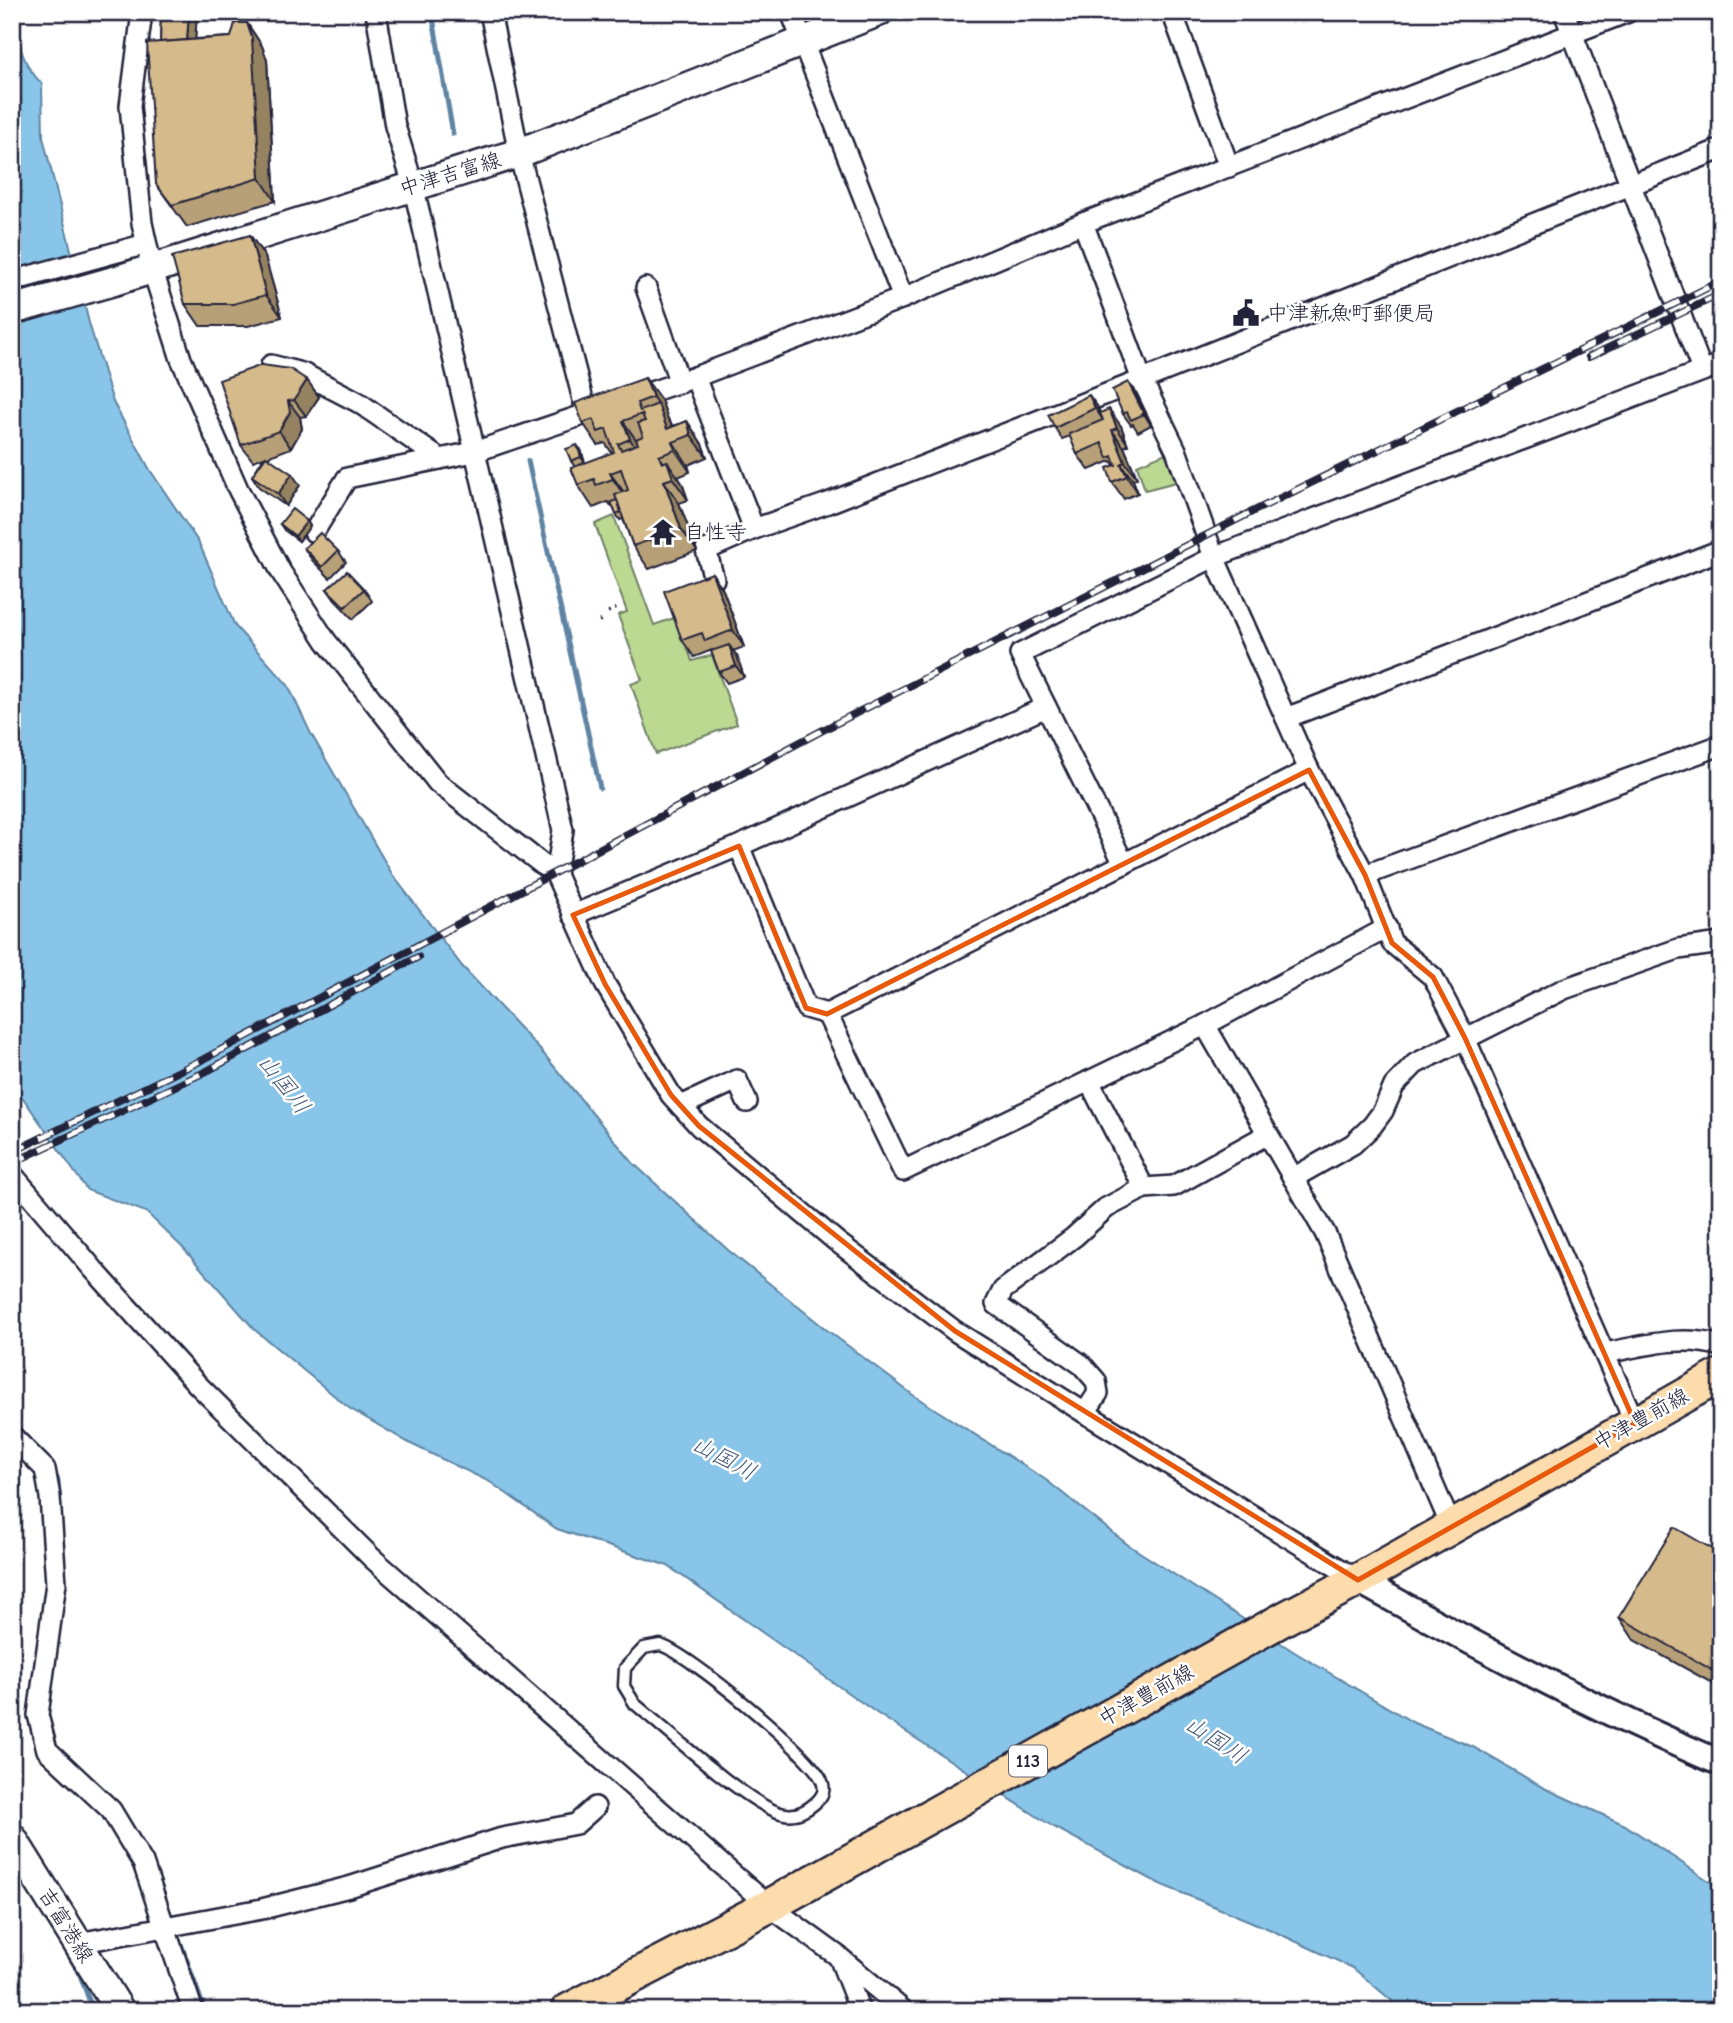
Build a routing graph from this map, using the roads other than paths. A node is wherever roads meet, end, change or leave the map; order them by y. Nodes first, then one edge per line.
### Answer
1 (142, 12) edge
2 (376, 12) edge
3 (490, 12) edge
4 (791, 12) edge
5 (878, 12) edge
6 (1171, 12) edge
7 (1564, 12) edge
8 (1628, 12) edge
9 (1574, 34) junction
10 (803, 42) junction
11 (1721, 149) edge
12 (519, 153) junction
13 (1229, 167) junction
14 (1630, 184) junction
15 (413, 186) junction
16 (1083, 223) junction
17 (149, 256) junction
18 (12, 281) edge
19 (646, 288) dead end
20 (903, 298) junction
21 (12, 310) edge
22 (271, 365) edge
23 (1712, 367) edge
24 (688, 380) junction
25 (1142, 380) junction
26 (587, 415) junction
27 (474, 452) junction
28 (440, 459) junction
29 (754, 529) junction
30 (314, 532) dead end
31 (1721, 550) edge
32 (1214, 557) junction
33 (714, 579) edge
34 (1046, 707) junction
35 (1286, 718) junction
36 (1721, 744) edge
37 (1309, 770) junction
38 (739, 846) junction
39 (1124, 864) junction
40 (555, 875) junction
41 (1365, 875) junction
42 (573, 915) junction
43 (1387, 928) junction
44 (1721, 943) edge
45 (827, 1014) junction
46 (1205, 1025) junction
47 (1465, 1038) junction
48 (1089, 1081) junction
49 (747, 1102) dead end
50 (681, 1106) junction
51 (1268, 1134) junction
52 (12, 1174) edge
53 (1293, 1178) junction
54 (1144, 1188) junction
55 (1721, 1346) edge
56 (1605, 1353) junction
57 (1721, 1375) edge
58 (1085, 1413) junction
59 (1635, 1423) junction
60 (12, 1436) edge
61 (1451, 1526) junction
62 (1358, 1580) junction
63 (670, 1647) joint
64 (1721, 1763) edge
65 (594, 1807) dead end
66 (12, 1838) edge
67 (769, 1906) junction
68 (163, 1926) junction
69 (78, 1943) junction
70 (838, 1956) junction
71 (120, 2011) edge
72 (193, 2011) edge
73 (567, 2011) edge
74 (860, 2011) edge
75 (904, 2011) edge

1 - 17 street
2 - 15 street
3 - 12 street
4 - 10 street
5 - 10 main road, 中津吉富線
6 - 13 street
7 - 9 street
8 - 9 street
9 - 13 street
9 - 14 street
10 - 12 main road, 中津吉富線
10 - 20 street
11 - 14 street
12 - 15 main road, 中津吉富線
12 - 26 street
13 - 16 street
14 - 23 street
14 - 25 street
15 - 17 main road, 中津吉富線
15 - 27 street
16 - 20 street
16 - 25 street
17 - 18 street
17 - 21 main road, 中津吉富線
17 - 40 street
19 - 24 street
20 - 24 street
22 - 28 street
23 - 32 street
24 - 26 street
24 - 29 street
25 - 29 street
25 - 32 street
26 - 27 street
27 - 28 street
27 - 40 street
28 - 30 street
29 - 33 street
31 - 35 street
32 - 34 street
32 - 35 street
34 - 38 street
34 - 39 street
35 - 37 street
36 - 41 street
37 - 39 street
37 - 41 street
38 - 42 street
38 - 45 street
39 - 45 street
40 - 42 street
41 - 43 street
42 - 50 street
43 - 46 street
43 - 47 street
44 - 47 street
45 - 48 street
46 - 48 street
46 - 51 street
47 - 53 street
47 - 56 street
48 - 54 street
49 - 50 street
50 - 58 street
51 - 53 street
51 - 54 street
52 - 67 street
53 - 61 street
54 - 58 street
55 - 56 street
56 - 59 street
57 - 59 main road, 中津豊前線 / 113
58 - 62 street
59 - 61 main road, 中津豊前線 / 113
60 - 68 street
61 - 62 main road, 中津豊前線 / 113
62 - 64 street
62 - 67 main road, 中津豊前線 / 113
63 - 63 lane
65 - 68 street
66 - 69 main road, 吉富港線
67 - 70 street
67 - 73 main road, 中津豊前線 / 113
68 - 69 street
68 - 72 street
69 - 71 main road, 吉富港線
70 - 74 street
70 - 75 street

